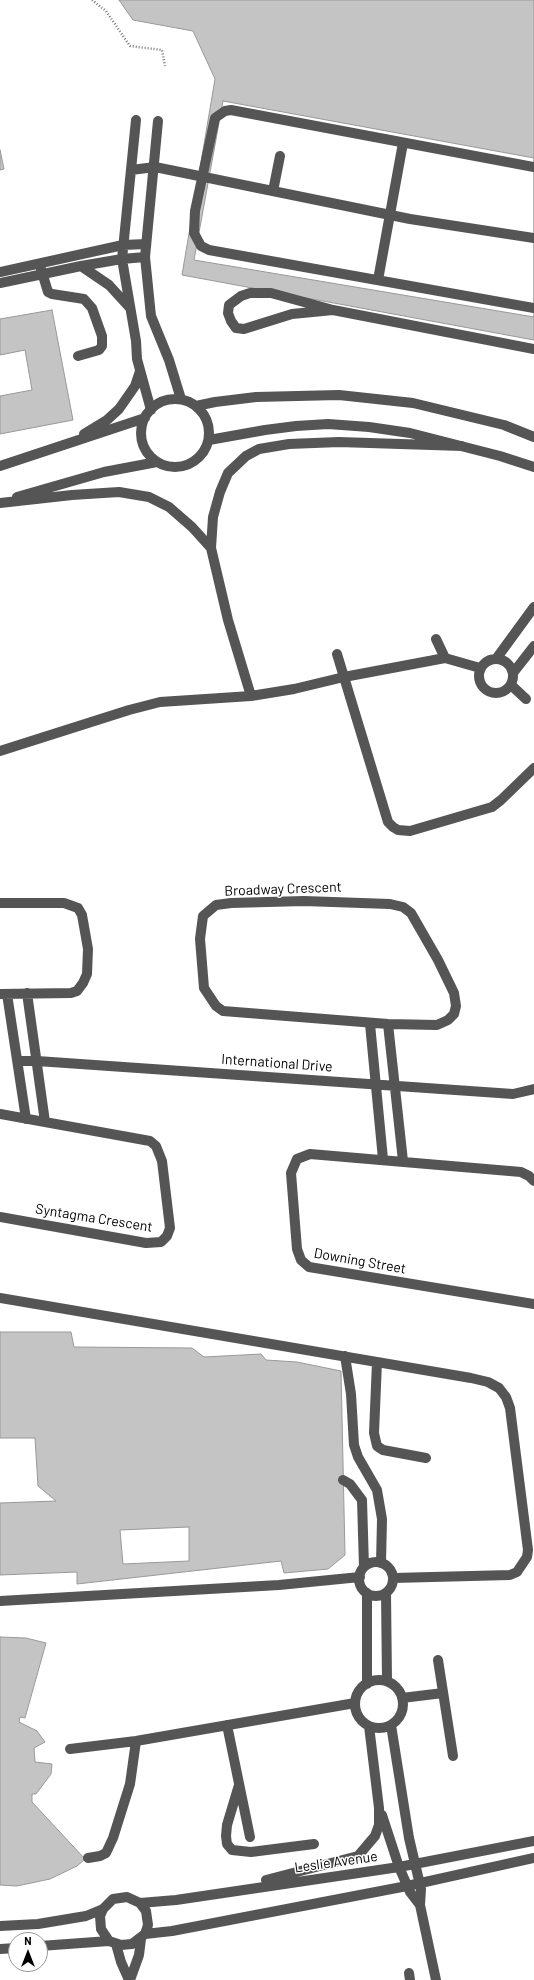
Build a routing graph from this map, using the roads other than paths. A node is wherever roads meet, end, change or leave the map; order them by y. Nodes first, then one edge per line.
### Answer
1 (136, 120) dead end
2 (158, 121) dead end
3 (403, 143) junction
4 (280, 156) dead end
5 (155, 167) junction
6 (534, 167) edge
7 (131, 170) junction
8 (202, 180) junction
9 (273, 191) junction
10 (390, 215) junction
11 (534, 238) edge
12 (146, 244) junction
13 (123, 245) junction
14 (146, 257) junction
15 (122, 259) junction
16 (40, 263) junction
17 (81, 266) junction
18 (0, 272) edge
19 (42, 274) junction
20 (378, 280) junction
21 (0, 283) edge
22 (130, 308) junction
23 (534, 308) edge
24 (333, 310) junction
25 (534, 349) edge
26 (78, 356) dead end
27 (140, 371) junction
28 (181, 399) junction
29 (196, 406) junction
30 (151, 410) junction
31 (145, 418) junction
32 (534, 438) edge
33 (209, 440) junction
34 (61, 446) junction
35 (462, 446) junction
36 (157, 462) junction
37 (0, 466) edge
38 (534, 467) edge
39 (0, 503) edge
40 (211, 548) junction
41 (534, 607) edge
42 (436, 639) dead end
43 (534, 646) edge
44 (337, 654) dead end
45 (445, 658) junction
46 (496, 659) junction
47 (480, 668) junction
48 (513, 674) junction
49 (344, 677) junction
50 (511, 685) junction
51 (251, 696) junction
52 (526, 699) dead end
53 (0, 751) edge
54 (534, 768) edge
55 (0, 903) edge
56 (27, 993) junction
57 (3, 994) edge
58 (370, 1024) junction
59 (388, 1024) junction
60 (18, 1061) junction
61 (37, 1061) junction
62 (376, 1084) junction
63 (394, 1085) junction
64 (534, 1089) edge
65 (0, 1114) edge
66 (26, 1118) junction
67 (45, 1122) junction
68 (383, 1159) junction
69 (403, 1161) junction
70 (534, 1181) edge
71 (0, 1217) edge
72 (0, 1298) edge
73 (534, 1304) edge
74 (346, 1356) junction
75 (377, 1362) junction
76 (426, 1458) dead end
77 (342, 1480) dead end
78 (381, 1563) junction
79 (364, 1568) junction
80 (360, 1578) junction
81 (393, 1578) junction
82 (368, 1593) junction
83 (386, 1593) junction
84 (0, 1601) edge
85 (438, 1660) dead end
86 (386, 1681) junction
87 (367, 1684) junction
88 (443, 1693) junction
89 (402, 1698) junction
90 (355, 1703) junction
91 (227, 1725) junction
92 (391, 1725) junction
93 (368, 1726) junction
94 (136, 1741) junction
95 (70, 1749) dead end
96 (453, 1756) dead end
97 (239, 1785) junction
98 (379, 1808) junction
99 (250, 1837) dead end
100 (534, 1841) edge
101 (314, 1844) dead end
102 (88, 1858) dead end
103 (534, 1858) edge
104 (416, 1863) junction
105 (399, 1867) junction
106 (420, 1883) junction
107 (407, 1886) junction
108 (220, 1893) junction
109 (140, 1903) junction
110 (420, 1905) junction
111 (103, 1909) junction
112 (0, 1926) edge
113 (143, 1936) junction
114 (113, 1942) junction
115 (48, 1946) edge
116 (130, 1980) edge
117 (436, 1980) edge

1 - 7 street
2 - 5 street
3 - 6 street
3 - 8 street
3 - 10 street
4 - 9 street
5 - 7 street
5 - 8 street
5 - 12 street
7 - 13 street
8 - 9 street
8 - 20 street
9 - 10 street
10 - 11 street
10 - 20 street
12 - 13 street
12 - 14 street
13 - 15 street
13 - 16 street
14 - 15 street
14 - 28 street
15 - 17 street
15 - 22 street
16 - 18 street
16 - 19 street
17 - 19 street
17 - 22 street
19 - 21 street
19 - 26 street
20 - 23 street
22 - 27 street
24 - 24 street
24 - 25 street
27 - 30 street
27 - 34 street
28 - 29 street
28 - 30 street
29 - 32 street
29 - 33 street
30 - 31 street
31 - 34 street
31 - 36 street
33 - 35 street
33 - 36 street
34 - 37 street
35 - 38 street
35 - 40 street
36 - 39 street
39 - 40 street
40 - 51 street
41 - 46 street
42 - 45 street
43 - 48 street
44 - 49 street
45 - 47 street
45 - 49 street
46 - 47 street
46 - 48 street
47 - 50 street
48 - 50 street
49 - 51 street
49 - 54 street
50 - 52 street
51 - 53 street
55 - 56 street
56 - 57 street
56 - 61 street
57 - 60 street
58 - 59 street, Broadway Crescent
58 - 59 street, Broadway Crescent
58 - 62 street
59 - 63 street
60 - 61 street, International Drive
60 - 66 street
61 - 62 street, International Drive
61 - 67 street
62 - 63 street, International Drive
62 - 68 street
63 - 64 street, International Drive
63 - 69 street
65 - 66 street, Syntagma Crescent
66 - 67 street, Syntagma Crescent
67 - 71 street, Syntagma Crescent
68 - 69 street, Downing Street
68 - 73 street, Downing Street
69 - 70 street, Downing Street
72 - 74 street
74 - 75 street
74 - 78 street
75 - 76 street
75 - 81 street
77 - 79 street
78 - 79 street
78 - 81 street
79 - 80 street
80 - 82 street
80 - 84 street
81 - 83 street
82 - 83 street
82 - 87 street
83 - 86 street
85 - 88 street
86 - 87 street
86 - 89 street
87 - 90 street
88 - 89 street
88 - 96 street
89 - 92 street
90 - 91 street
90 - 93 street
91 - 94 street
91 - 97 street
92 - 93 street
92 - 104 street
93 - 98 street
94 - 95 street
94 - 102 street
97 - 99 street
97 - 101 street
98 - 105 street
98 - 108 street
100 - 104 street, Leslie Avenue
103 - 106 street
104 - 105 street, Leslie Avenue
104 - 106 street
105 - 107 street
105 - 108 street, Leslie Avenue
106 - 107 street
106 - 110 street
107 - 110 street
107 - 113 street
108 - 109 street, Leslie Avenue
109 - 111 street
109 - 113 street
110 - 117 street
111 - 112 street
111 - 114 street
113 - 114 street
113 - 116 street
114 - 115 street
114 - 116 street

